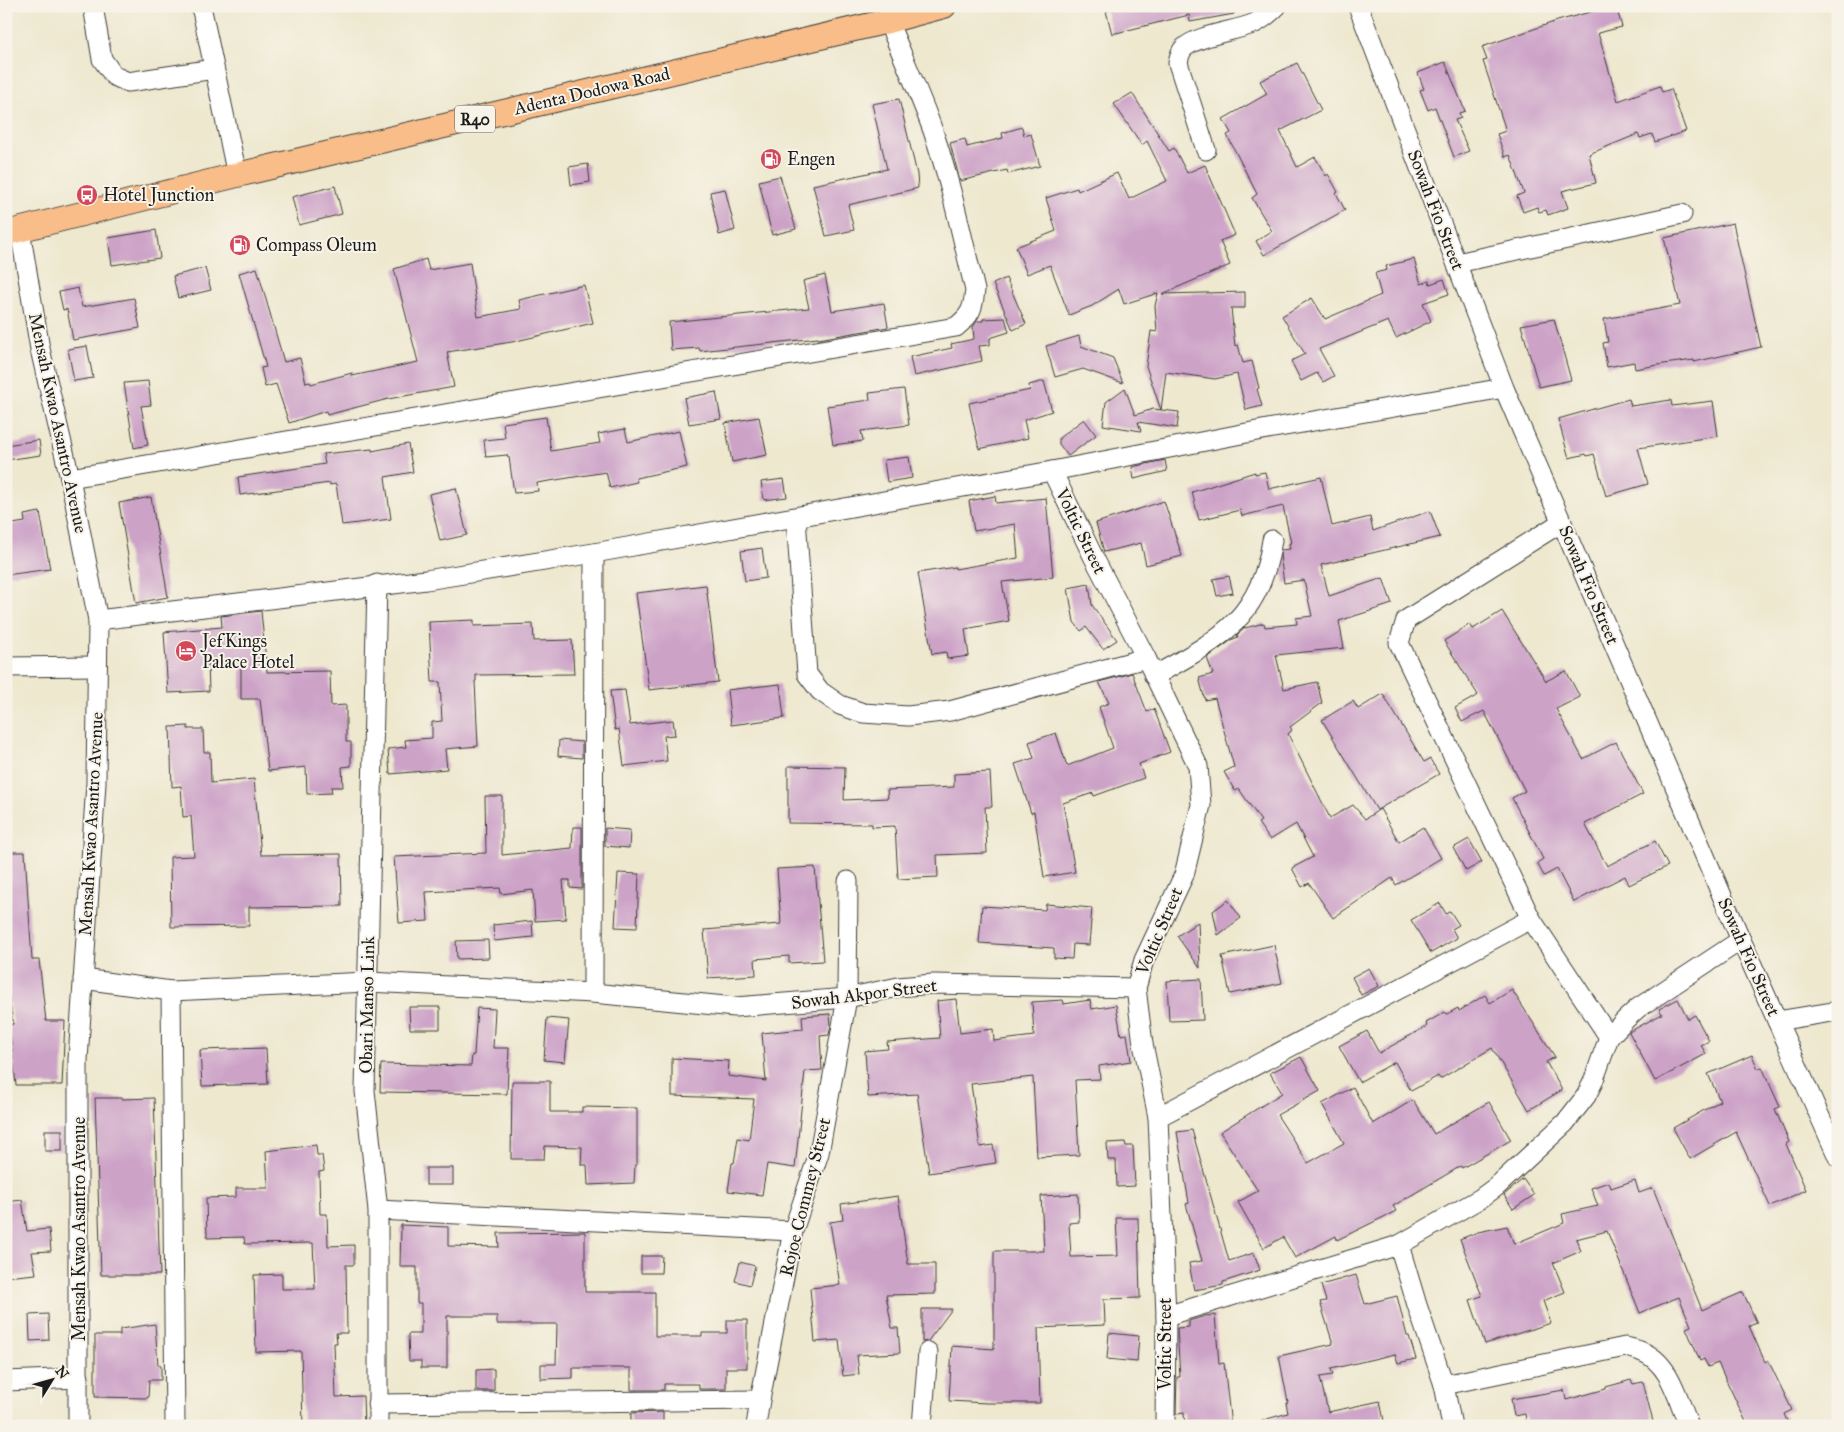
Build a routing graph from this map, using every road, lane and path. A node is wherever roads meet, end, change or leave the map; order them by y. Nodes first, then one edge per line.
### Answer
1 (92, 6) edge
2 (201, 6) edge
3 (944, 6) edge
4 (1277, 6) edge
5 (1358, 6) edge
6 (888, 22) junction
7 (214, 68) junction
8 (1206, 150) dead end
9 (237, 175) junction
10 (1682, 214) dead end
11 (13, 231) edge
12 (1457, 263) junction
13 (1504, 388) junction
14 (1052, 471) junction
15 (70, 478) junction
16 (796, 518) junction
17 (1562, 522) junction
18 (1272, 540) dead end
19 (594, 553) junction
20 (377, 584) junction
21 (98, 620) junction
22 (1146, 658) junction
23 (97, 666) junction
24 (6, 667) edge
25 (1154, 676) junction
26 (848, 881) dead end
27 (1531, 919) junction
28 (1741, 940) junction
29 (83, 979) junction
30 (368, 982) junction
31 (1136, 988) junction
32 (170, 991) junction
33 (593, 993) junction
34 (847, 998) junction
35 (1838, 1011) edge
36 (1777, 1021) junction
37 (1610, 1038) junction
38 (1158, 1117) junction
39 (1838, 1157) edge
40 (378, 1210) junction
41 (793, 1231) junction
42 (1398, 1245) junction
43 (1166, 1316) junction
44 (928, 1352) dead end
45 (79, 1378) junction
46 (6, 1381) edge
47 (1444, 1385) junction
48 (760, 1400) junction
49 (377, 1404) junction
50 (78, 1426) edge
51 (175, 1426) edge
52 (378, 1426) edge
53 (756, 1426) edge
54 (922, 1426) edge
55 (1165, 1426) edge
56 (1452, 1426) edge
57 (1689, 1426) edge

1 - 7 street
2 - 7 street
3 - 6 main road, Adenta Dodowa Road / R40
4 - 8 street
5 - 12 street, Sowah Fio Street
6 - 9 main road, Adenta Dodowa Road / R40
6 - 15 street
7 - 9 street
9 - 11 main road, Adenta Dodowa Road / R40
10 - 12 street
11 - 15 street, Mensah Kwao Asantro Avenue
12 - 13 street, Sowah Fio Street
13 - 14 street
13 - 17 street, Sowah Fio Street
14 - 16 street
14 - 22 street, Voltic Street
15 - 21 street, Mensah Kwao Asantro Avenue
16 - 19 street
16 - 22 street
17 - 27 street
17 - 28 street, Sowah Fio Street
18 - 25 street
19 - 20 street
19 - 33 street
20 - 21 street
20 - 30 street, Obari Manso Link
21 - 23 street, Mensah Kwao Asantro Avenue
22 - 25 street, Voltic Street
23 - 24 street
23 - 29 street, Mensah Kwao Asantro Avenue
25 - 31 street, Voltic Street
26 - 34 street, Rojoe Commey Street
27 - 37 street
27 - 38 street
28 - 36 street, Sowah Fio Street
28 - 37 street
29 - 32 street, Sowah Akpor Street
29 - 45 street, Mensah Kwao Asantro Avenue
30 - 32 street, Sowah Akpor Street
30 - 33 street, Sowah Akpor Street
30 - 40 street, Obari Manso Link
31 - 34 street, Sowah Akpor Street
31 - 38 street, Voltic Street
32 - 51 street
33 - 34 street, Sowah Akpor Street
34 - 41 street, Rojoe Commey Street
35 - 36 street
36 - 39 street, Sowah Fio Street
37 - 42 street
38 - 43 street, Voltic Street
40 - 41 street
40 - 49 street, Obari Manso Link
41 - 48 street, Rojoe Commey Street
42 - 43 street
42 - 47 street
43 - 55 street, Voltic Street
44 - 54 street
45 - 46 street
45 - 50 street, Mensah Kwao Asantro Avenue
47 - 56 street
47 - 57 street
48 - 49 street
48 - 53 street, Rojoe Commey Street
49 - 52 street, Obari Manso Link

